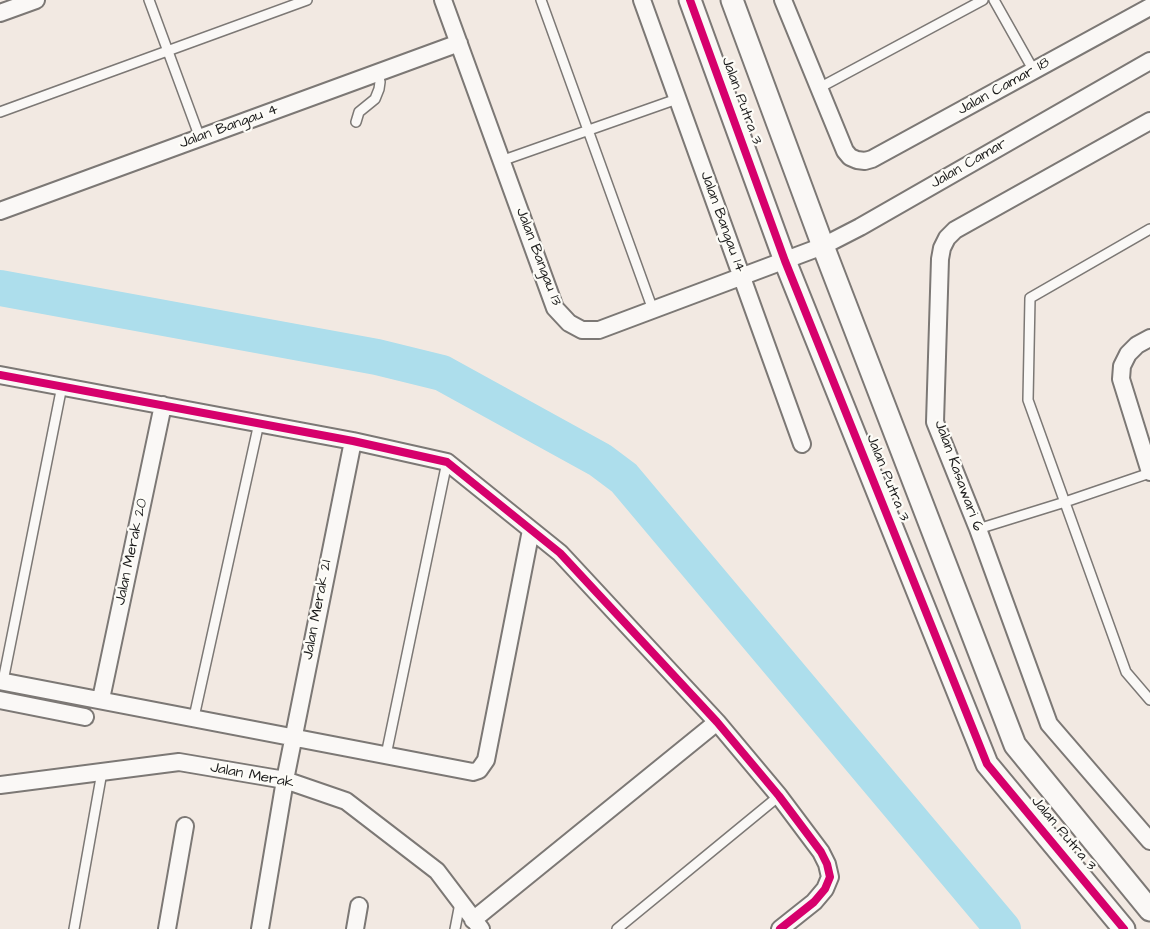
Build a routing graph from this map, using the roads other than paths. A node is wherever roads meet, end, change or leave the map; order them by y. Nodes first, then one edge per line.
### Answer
1 (36, 0) edge
2 (149, 0) edge
3 (307, 0) edge
4 (443, 0) edge
5 (541, 0) edge
6 (642, 0) edge
7 (690, 0) edge
8 (732, 0) edge
9 (783, 0) edge
10 (983, 0) edge
11 (994, 0) edge
12 (1150, 8) edge
13 (0, 13) edge
14 (459, 43) junction
15 (168, 51) junction
16 (1150, 61) edge
17 (1034, 71) junction
18 (378, 73) junction
19 (819, 88) junction
20 (677, 99) junction
21 (0, 112) edge
22 (1150, 121) edge
23 (356, 122) dead end
24 (588, 130) junction
25 (200, 138) junction
26 (501, 161) junction
27 (0, 211) edge
28 (1150, 229) edge
29 (823, 246) junction
30 (785, 262) junction
31 (742, 278) junction
32 (654, 310) junction
33 (1150, 338) edge
34 (0, 374) edge
35 (62, 386) junction
36 (163, 405) junction
37 (259, 423) junction
38 (353, 441) junction
39 (802, 444) dead end
40 (447, 462) junction
41 (1150, 472) edge
42 (1065, 502) junction
43 (978, 529) junction
44 (531, 530) junction
45 (2, 681) edge
46 (101, 699) junction
47 (0, 700) edge
48 (1150, 700) edge
49 (85, 717) dead end
50 (194, 717) junction
51 (717, 722) junction
52 (293, 737) junction
53 (386, 755) junction
54 (102, 772) junction
55 (285, 780) junction
56 (1, 789) edge
57 (779, 796) junction
58 (185, 826) dead end
59 (1150, 841) edge
60 (460, 903) junction
61 (359, 906) dead end
62 (1150, 910) edge
63 (477, 925) edge
64 (74, 929) edge
65 (167, 929) edge
66 (260, 929) edge
67 (355, 929) edge
68 (455, 929) edge
69 (617, 929) edge
70 (780, 929) edge
71 (1124, 929) edge

1 - 13 street
2 - 15 lane
3 - 15 lane
4 - 14 street, Jalan Bangau 13
5 - 24 lane
6 - 20 street, Jalan Bangau 14
7 - 30 street, Jalan Putra 3
8 - 29 street, Jalan Putra 3
9 - 19 street
10 - 19 lane
11 - 17 lane
12 - 17 street, Jalan Camar 18
14 - 18 street, Jalan Bangau 4
14 - 26 street, Jalan Bangau 13
15 - 21 lane
15 - 25 lane
16 - 29 street, Jalan Camar
17 - 19 street, Jalan Camar 18
18 - 23 lane
18 - 25 street, Jalan Bangau 4
20 - 24 lane
20 - 31 street, Jalan Bangau 14
22 - 43 street, Jalan Kasawari 6
24 - 26 lane
24 - 32 lane
25 - 27 street, Jalan Bangau 4
26 - 32 street, Jalan Bangau 13
28 - 42 lane
29 - 30 street, Jalan Camar
29 - 62 street, Jalan Putra 3
30 - 31 street, Jalan Bangau 13
30 - 71 street, Jalan Putra 3
31 - 32 street, Jalan Bangau 13
31 - 39 street, Jalan Bangau 14
33 - 41 street
34 - 35 street
35 - 36 street
35 - 45 lane
36 - 37 street
36 - 46 street, Jalan Merak 20
37 - 38 street
37 - 50 lane
38 - 40 street
38 - 52 street, Jalan Merak 21
40 - 44 street
40 - 53 lane
41 - 42 lane
42 - 43 lane
42 - 48 lane
43 - 59 street, Jalan Kasawari 6
44 - 51 street
44 - 53 street
45 - 46 street
46 - 50 street
47 - 49 street
50 - 52 street
51 - 57 street
51 - 63 street
52 - 53 street
52 - 55 street, Jalan Merak 21
54 - 55 street, Jalan Merak
54 - 56 street, Jalan Merak
54 - 64 lane
55 - 60 street, Jalan Merak
55 - 66 street, Jalan Merak 21
57 - 69 lane
57 - 70 street
58 - 65 street
60 - 63 street, Jalan Merak
60 - 68 lane
61 - 67 street

